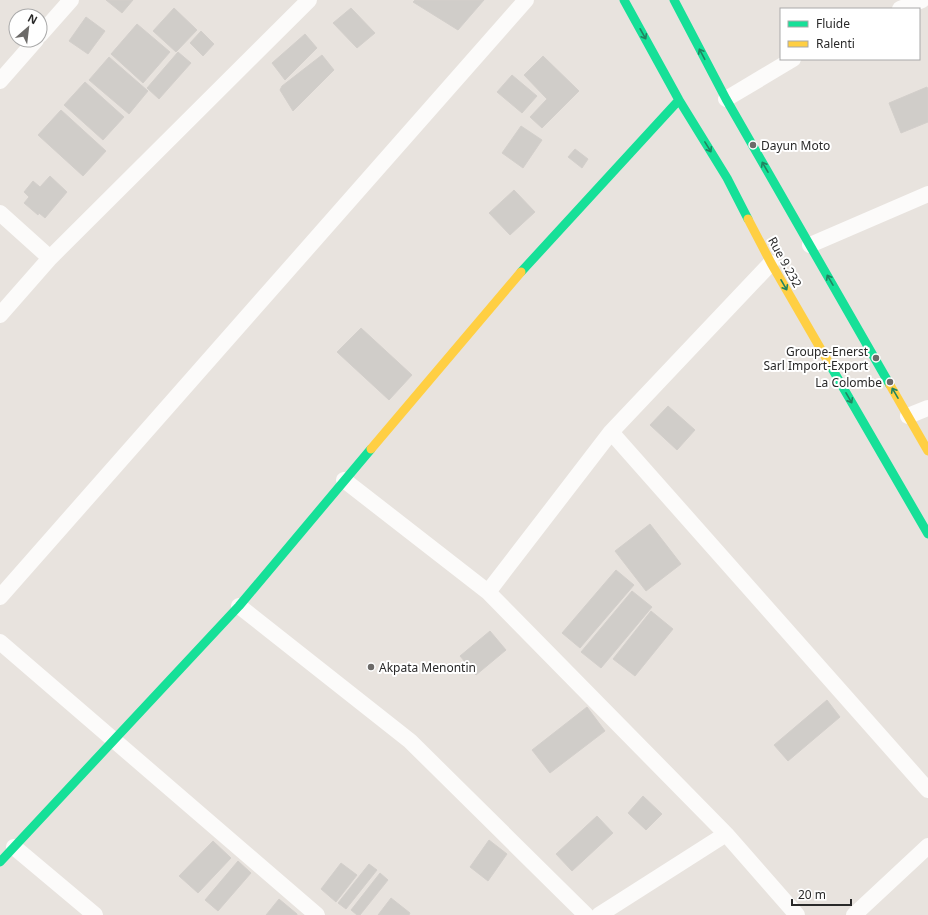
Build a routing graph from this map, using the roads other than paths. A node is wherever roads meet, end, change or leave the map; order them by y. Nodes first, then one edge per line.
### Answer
1 (71, 0) edge
2 (309, 0) edge
3 (526, 0) edge
4 (624, 0) edge
5 (674, 0) edge
6 (922, 0) edge
7 (902, 8) edge
8 (48, 26) edge
9 (29, 48) edge
10 (791, 60) edge
11 (0, 81) edge
12 (679, 100) junction
13 (726, 100) junction
14 (928, 194) edge
15 (0, 213) edge
16 (810, 245) junction
17 (50, 258) junction
18 (771, 263) junction
19 (0, 315) edge
20 (928, 408) edge
21 (908, 416) junction
22 (612, 432) junction
23 (928, 451) edge
24 (344, 480) junction
25 (928, 534) edge
26 (488, 592) junction
27 (0, 598) edge
28 (239, 606) junction
29 (0, 642) edge
30 (113, 740) junction
31 (928, 790) edge
32 (726, 834) junction
33 (928, 846) edge
34 (14, 847) junction
35 (0, 862) edge
36 (95, 915) edge
37 (317, 915) edge
38 (586, 915) edge
39 (599, 915) edge
40 (797, 915) edge
41 (854, 915) edge

1 - 8 street
2 - 17 street
3 - 27 street
4 -> 12 street, Rue 9.232
13 -> 5 street
6 - 7 street
9 - 11 street
10 - 13 street
12 -> 18 street, Rue 9.232
12 - 24 street
16 -> 13 street
14 - 16 street
15 - 17 street
21 -> 16 street
17 - 19 street
18 - 22 street
18 -> 25 street, Rue 9.232
20 - 21 street
21 - 23 street
22 - 26 street
22 - 31 street
24 - 26 street
24 - 28 street
26 - 32 street
28 - 30 street
28 - 38 street
29 - 30 street
30 - 34 street
30 - 37 street
32 - 39 street
32 - 40 street
33 - 41 street
34 - 35 street
34 - 36 street

